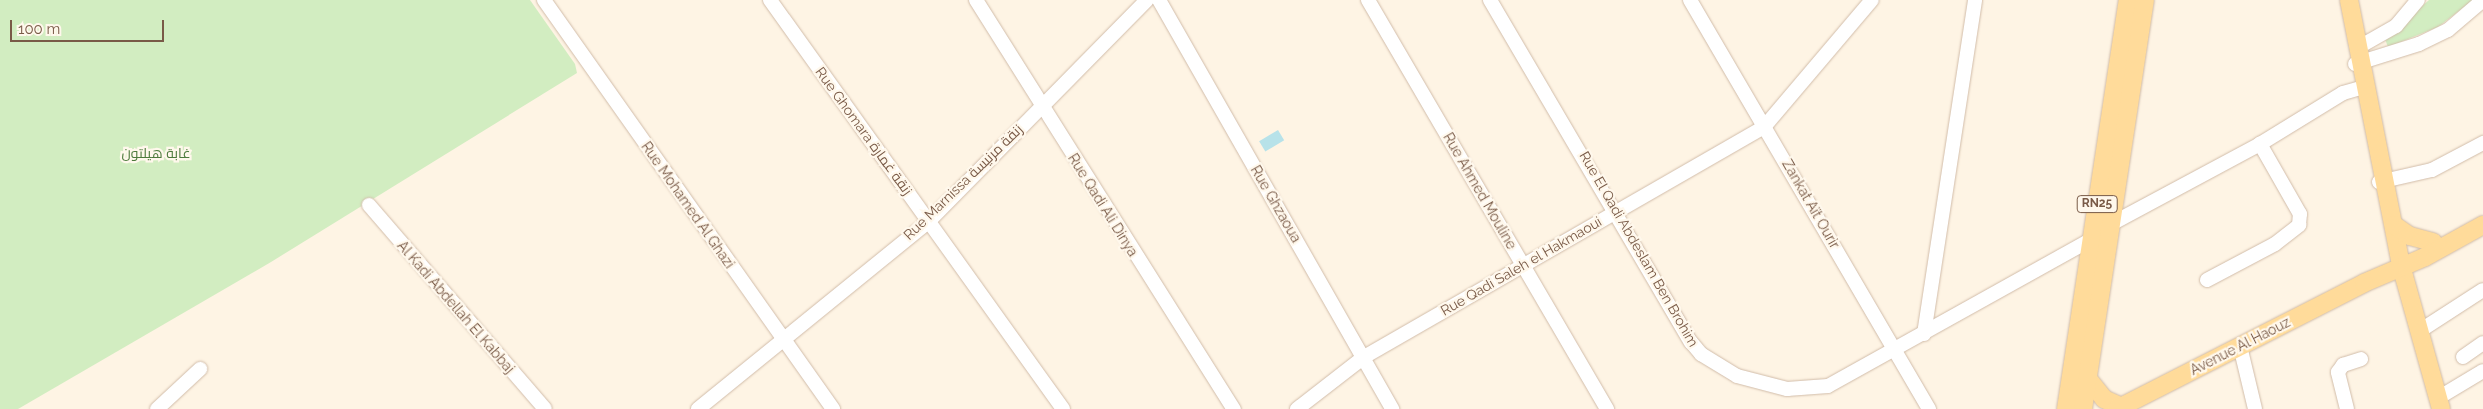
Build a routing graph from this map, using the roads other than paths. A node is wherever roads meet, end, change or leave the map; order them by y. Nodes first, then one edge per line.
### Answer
1 (544, 0) edge
2 (770, 0) edge
3 (976, 0) edge
4 (1147, 0) edge
5 (1159, 0) edge
6 (1368, 0) edge
7 (1490, 0) edge
8 (1690, 0) edge
9 (1872, 0) edge
10 (1975, 0) edge
11 (2128, 0) edge
12 (2145, 0) edge
13 (2342, 0) edge
14 (2349, 0) edge
15 (2418, 0) edge
16 (2483, 0) edge
17 (2359, 57) junction
18 (2363, 87) junction
19 (1040, 106) junction
20 (1765, 126) junction
21 (2483, 143) edge
22 (2260, 144) junction
23 (2382, 181) junction
24 (369, 205) dead end
25 (1617, 212) junction
26 (2483, 214) edge
27 (929, 221) junction
28 (2111, 224) junction
29 (2394, 225) junction
30 (2483, 225) edge
31 (2092, 239) junction
32 (2432, 242) junction
33 (1524, 265) junction
34 (2396, 266) junction
35 (2207, 280) dead end
36 (2483, 290) edge
37 (2418, 332) junction
38 (1924, 334) junction
39 (784, 339) junction
40 (2483, 343) edge
41 (2240, 346) junction
42 (1896, 350) junction
43 (2463, 356) dead end
44 (1364, 357) junction
45 (2361, 359) dead end
46 (200, 369) dead end
47 (2483, 371) edge
48 (2088, 379) junction
49 (2142, 403) edge
50 (2436, 405) edge
51 (2119, 408) edge
52 (157, 409) edge
53 (545, 409) edge
54 (698, 409) edge
55 (833, 409) edge
56 (1063, 409) edge
57 (1234, 409) edge
58 (1297, 409) edge
59 (1392, 409) edge
60 (1607, 409) edge
61 (1929, 409) edge
62 (2066, 409) edge
63 (2083, 409) edge
64 (2255, 409) edge
65 (2347, 409) edge

1 - 39 street, Rue Mohamed Al Ghazi
2 - 27 street, Rue Ghomara زنقة غمارة
3 - 19 street, Rue Qadi Ali Dinya
4 - 19 street, Rue Marnissa زنقة مرنيسة
5 - 44 street, Rue Ghzaoua
6 - 33 street, Rue Ahmed Mouline
7 - 25 street, Rue El Qadi Abdeslam Ben Brohim
8 - 20 street, Zankat Aït Ourir
9 - 20 street, Rue Qadi Saleh el Hakmaoui
10 - 38 street
11 - 31 main road, RN25
12 - 28 main road, RN25
13 - 17 main road
14 - 17 main road
15 - 17 street
16 - 17 street
17 - 18 main road
18 - 22 street
18 - 23 main road
19 - 27 street, Rue Marnissa زنقة مرنيسة
19 - 57 street, Rue Qadi Ali Dinya
20 - 25 street, Rue Qadi Saleh el Hakmaoui
20 - 42 street, Zankat Aït Ourir
21 - 23 street
22 - 28 street
22 - 35 street
23 - 29 main road
23 - 34 main road
24 - 53 street, Al Kadi Abdellah El Kabbaj
25 - 33 street, Rue Qadi Saleh el Hakmaoui
25 - 42 street, Rue El Qadi Abdeslam Ben Brohim
26 - 32 main road, Avenue Al Haouz
27 - 39 street, Rue Marnissa زنقة مرنيسة
27 - 56 street, Rue Ghomara زنقة غمارة
28 - 48 main road, RN25
29 - 32 main road
29 - 34 main road
30 - 34 main road, Avenue Al Haouz
31 - 38 street, Rue El Qadi Abdeslam Ben Brohim
31 - 62 main road, RN25
32 - 34 main road, Avenue Al Haouz
33 - 44 street, Rue Qadi Saleh el Hakmaoui
33 - 60 street, Rue Ahmed Mouline
34 - 37 main road
34 - 41 main road, Avenue Al Haouz
34 - 50 main road
36 - 37 street
37 - 50 main road
38 - 42 street, Rue El Qadi Abdeslam Ben Brohim
39 - 54 street, Rue Marnissa زنقة مرنيسة
39 - 55 street, Rue Mohamed Al Ghazi
40 - 43 street
41 - 49 main road, Avenue Al Haouz
41 - 64 street
42 - 61 street, Zankat Aït Ourir
44 - 58 street, Rue Qadi Saleh el Hakmaoui
44 - 59 street, Rue Ghzaoua
45 - 65 street
46 - 52 street
47 - 50 street
48 - 51 main road
48 - 63 main road, RN25
49 - 51 main road, Avenue Al Haouz

